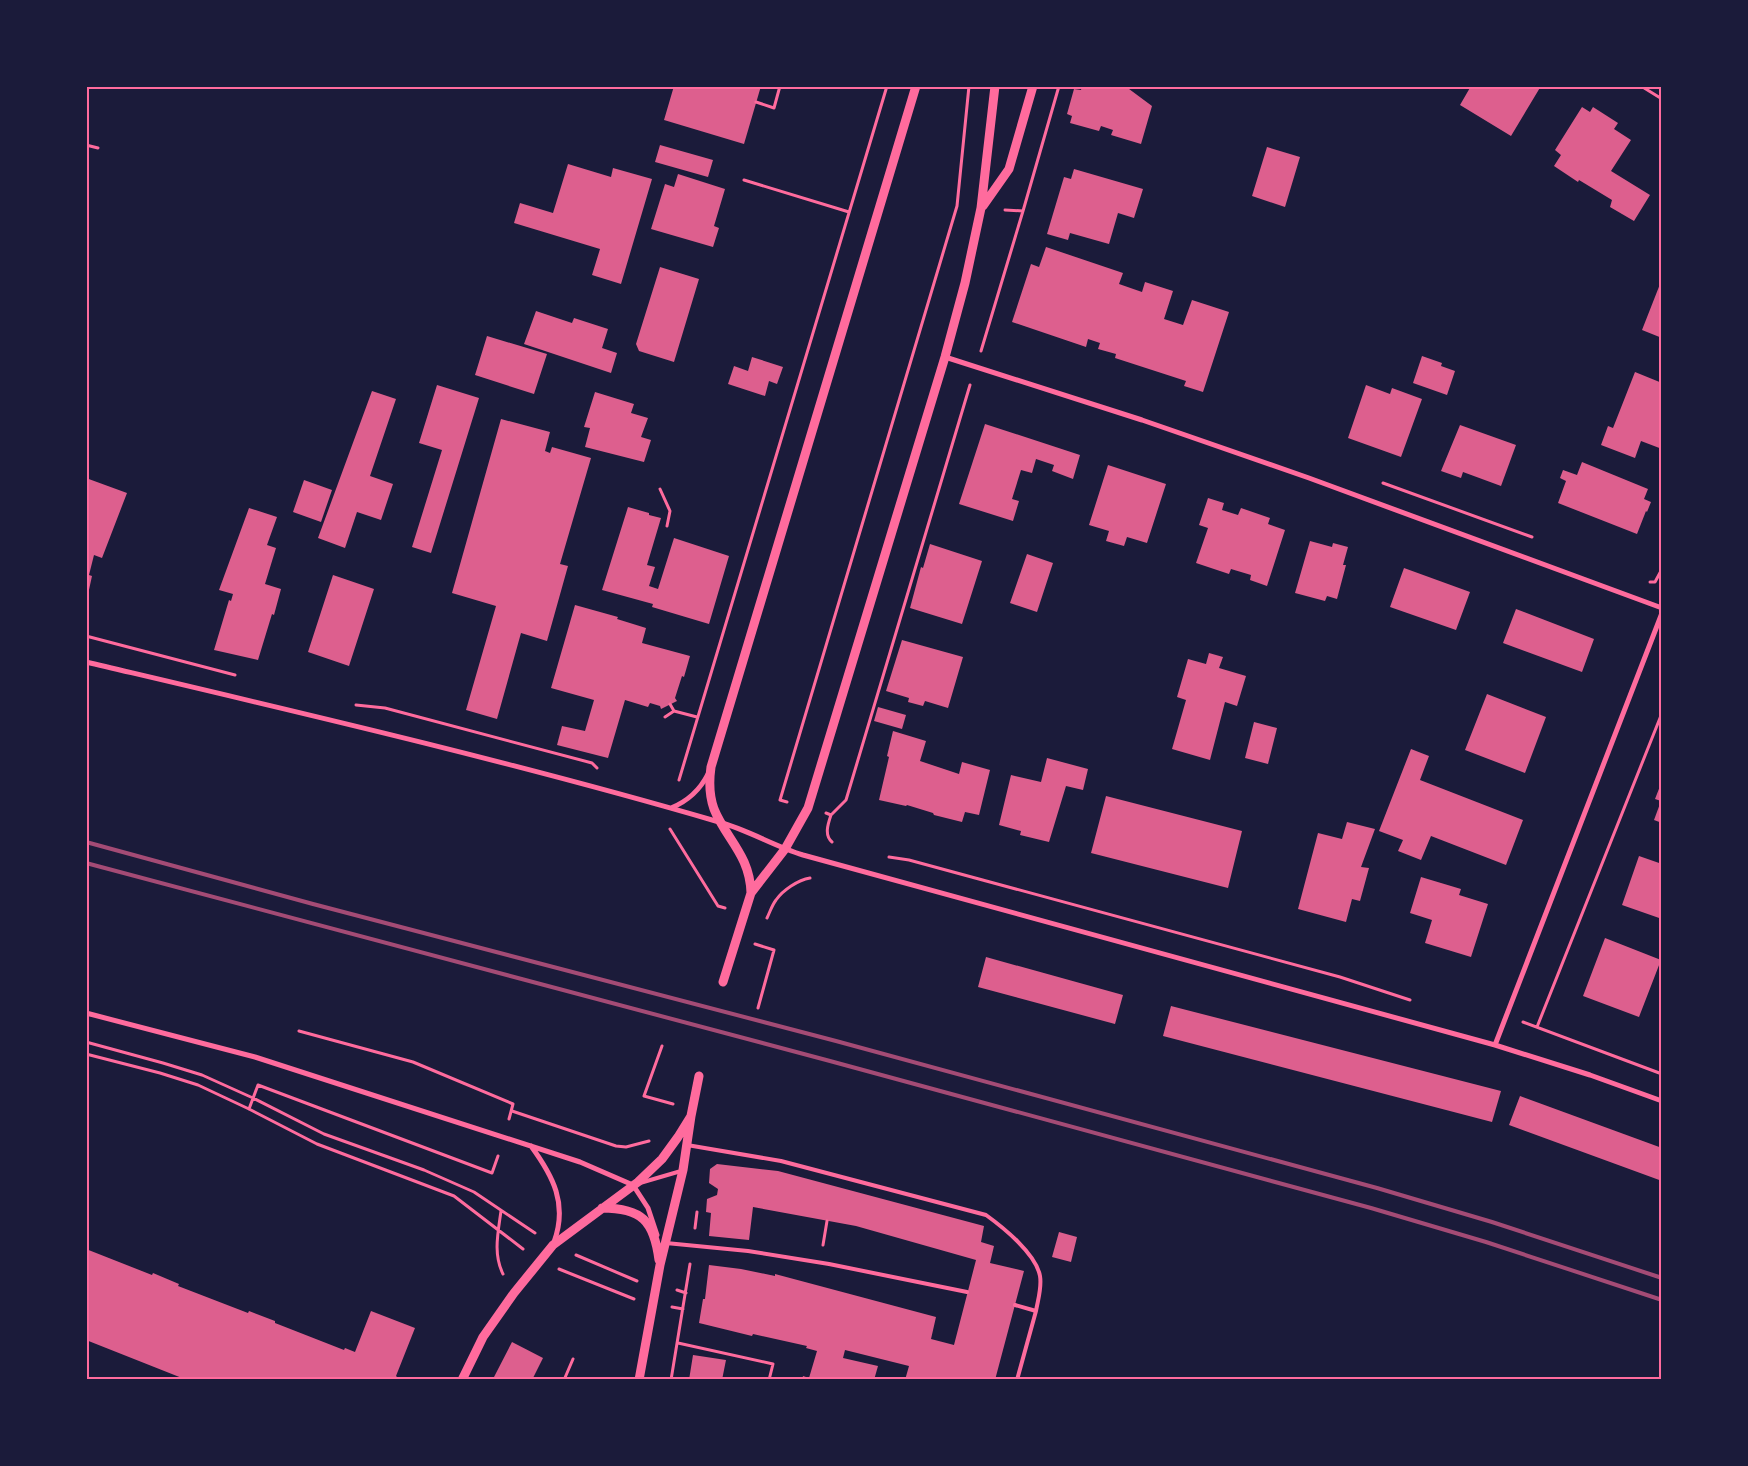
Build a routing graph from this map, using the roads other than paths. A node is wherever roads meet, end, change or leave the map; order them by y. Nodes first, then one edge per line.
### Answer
1 (916, 86) edge
2 (995, 86) edge
3 (1033, 86) edge
4 (981, 208) junction
5 (945, 357) junction
6 (1662, 608) edge
7 (1662, 613) edge
8 (86, 662) edge
9 (711, 767) junction
10 (670, 808) junction
11 (721, 822) junction
12 (785, 849) junction
13 (750, 893) junction
14 (723, 982) dead end
15 (86, 1013) edge
16 (1495, 1045) junction
17 (699, 1076) dead end
18 (1662, 1101) edge
19 (691, 1116) junction
20 (531, 1145) junction
21 (687, 1145) junction
22 (683, 1170) junction
23 (633, 1185) junction
24 (602, 1208) junction
25 (666, 1243) junction
26 (553, 1245) junction
27 (659, 1254) junction
28 (660, 1265) junction
29 (967, 1292) dead end
30 (1015, 1305) dead end
31 (1036, 1311) junction
32 (462, 1380) edge
33 (638, 1380) edge
34 (1017, 1380) edge

1 - 9 street
2 - 4 street
3 - 4 street
4 - 5 street
5 - 6 street
5 - 12 street
7 - 16 street
8 - 10 street
9 - 10 street
9 - 11 street
10 - 11 street
11 - 12 street
11 - 13 street
12 - 13 street
12 - 16 street
13 - 14 street
15 - 20 street
16 - 18 street
17 - 19 street
19 - 21 street
19 - 23 street
20 - 23 street
20 - 26 street
21 - 22 street
21 - 31 lane
22 - 23 lane
22 - 25 street
23 - 24 street
23 - 27 street
24 - 26 street
24 - 27 street
25 - 28 street
25 - 29 lane
26 - 32 street
27 - 28 street
28 - 33 street
30 - 31 lane
31 - 34 lane

